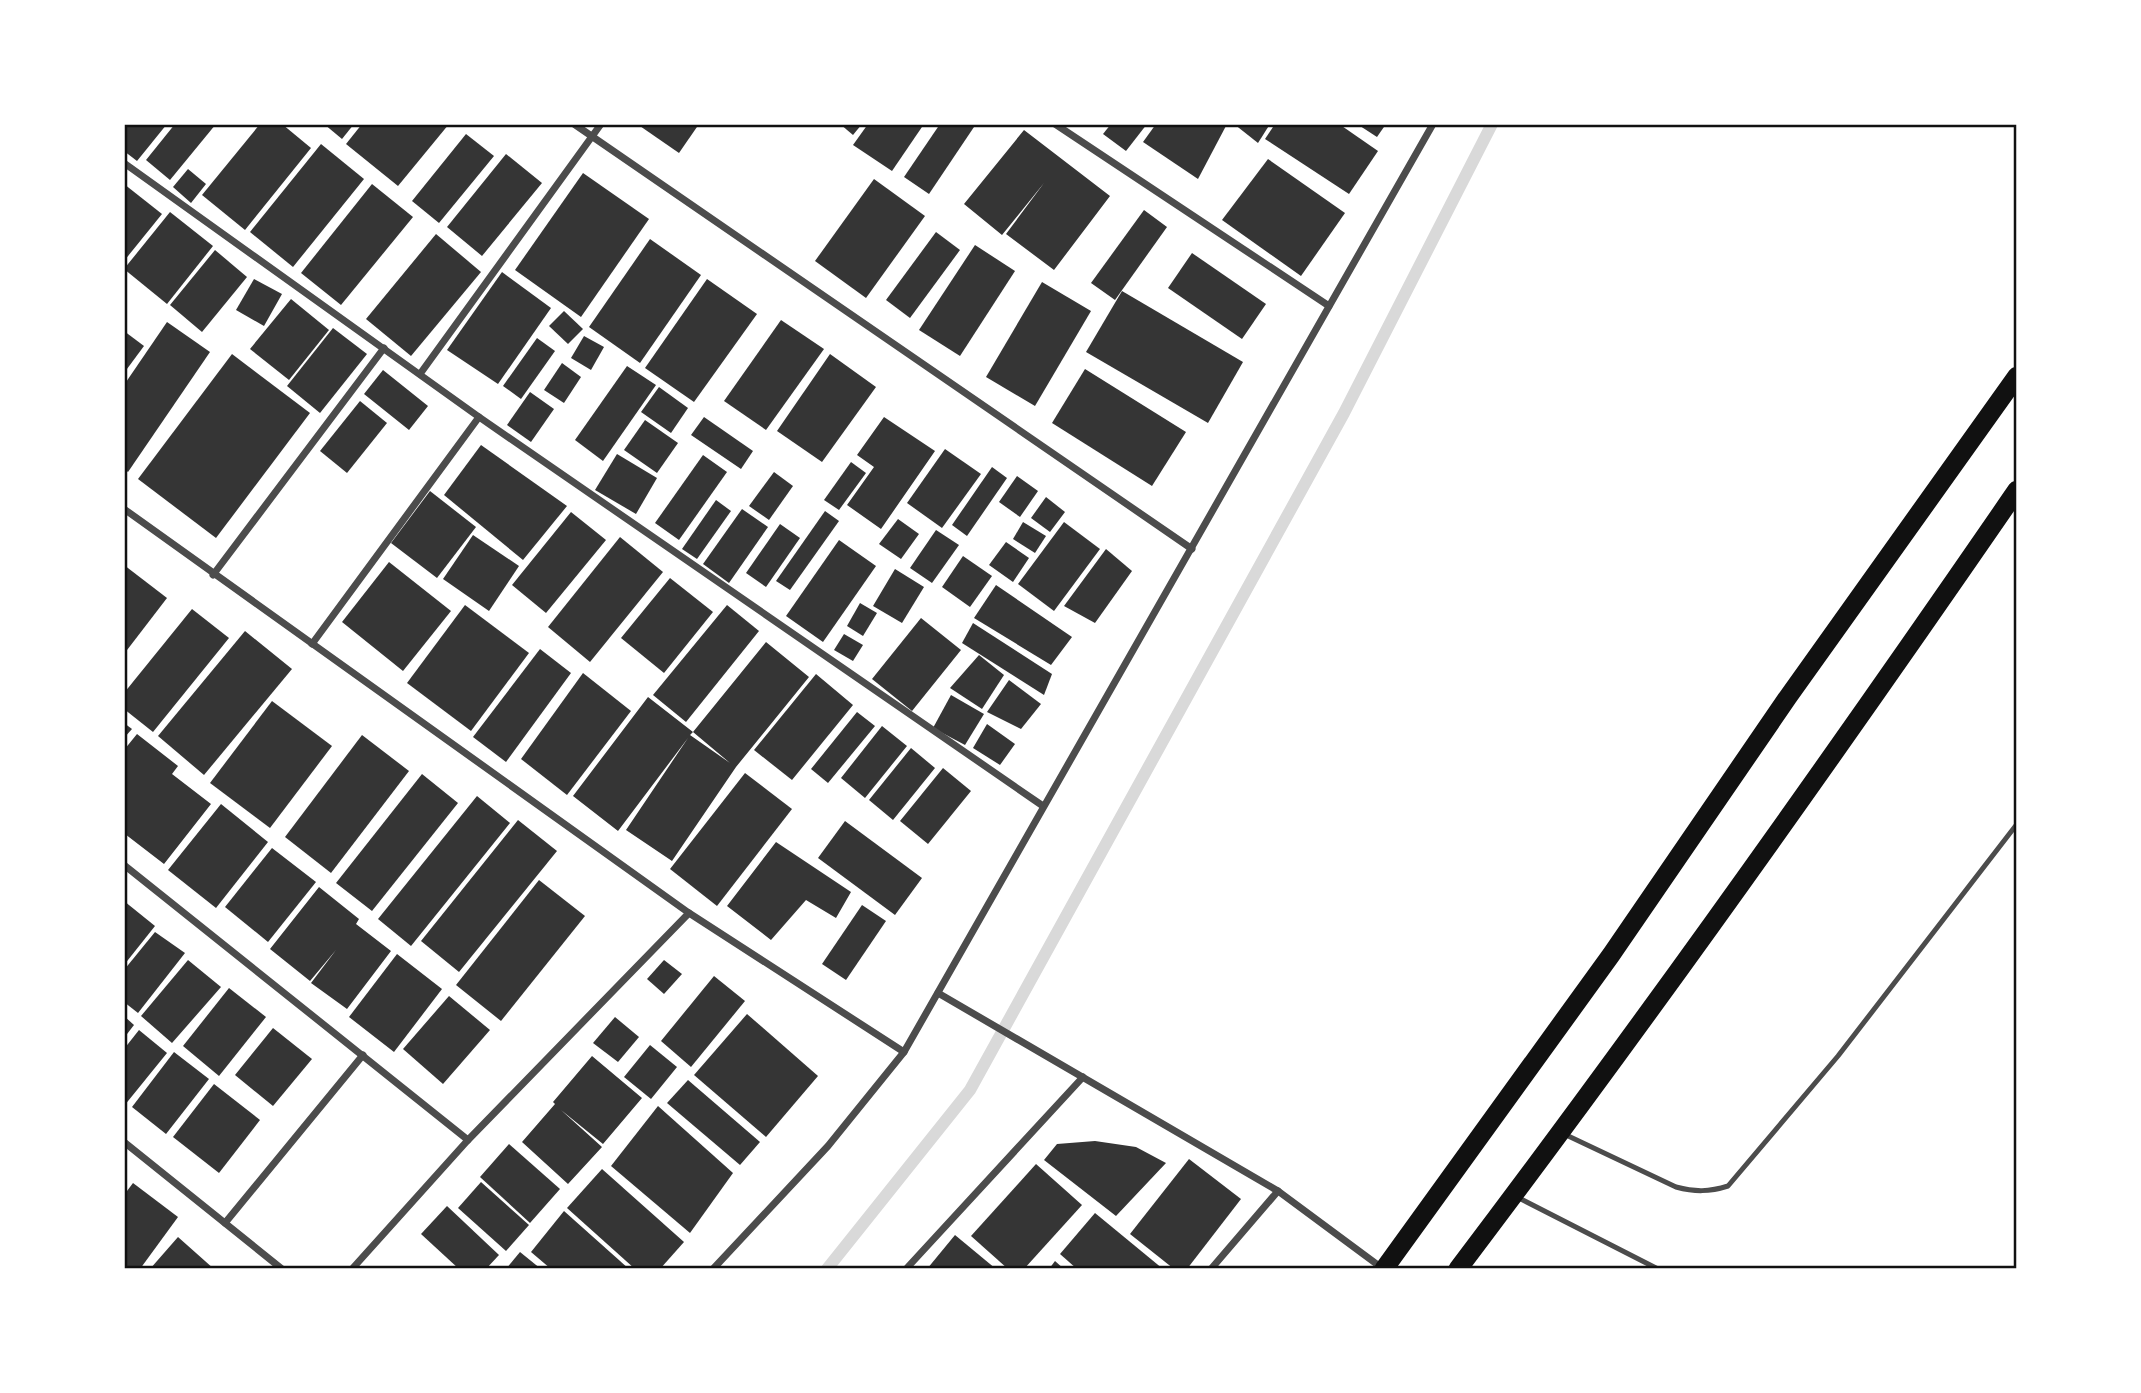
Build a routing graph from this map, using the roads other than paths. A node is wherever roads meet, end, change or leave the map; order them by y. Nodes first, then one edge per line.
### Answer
1 (574, 124) edge
2 (601, 124) edge
3 (1055, 124) edge
4 (1433, 124) edge
5 (592, 137) junction
6 (124, 163) edge
7 (1329, 306) junction
8 (384, 348) junction
9 (420, 374) junction
10 (2017, 376) edge
11 (479, 417) junction
12 (2017, 490) edge
13 (124, 509) edge
14 (1192, 548) junction
15 (213, 575) junction
16 (313, 644) junction
17 (1043, 806) junction
18 (2017, 824) edge
19 (124, 864) edge
20 (689, 913) junction
21 (939, 993) junction
22 (904, 1052) junction
23 (363, 1055) junction
24 (1083, 1077) junction
25 (1561, 1133) junction
26 (468, 1140) junction
27 (124, 1142) edge
28 (1278, 1191) junction
29 (1514, 1195) junction
30 (225, 1223) junction
31 (282, 1269) edge
32 (352, 1269) edge
33 (713, 1269) edge
34 (906, 1269) edge
35 (1211, 1269) edge
36 (1383, 1269) edge
37 (1458, 1269) edge
38 (1658, 1269) edge

1 - 5 street
2 - 5 street
3 - 7 street
4 - 7 street
5 - 9 street
5 - 14 street
6 - 8 street
7 - 14 street
8 - 9 street
8 - 15 street
9 - 11 street
10 - 36 highway
11 - 16 street
11 - 17 street
12 - 25 highway
13 - 15 street
14 - 17 street
15 - 16 street
16 - 20 street
17 - 21 street
18 - 25 lane
19 - 23 street
20 - 22 street
20 - 26 street
21 - 22 street
21 - 24 street
22 - 33 street
23 - 26 street
23 - 30 street
24 - 28 street
24 - 34 street
25 - 29 highway
26 - 32 street
27 - 30 street
28 - 35 street
28 - 36 street
29 - 37 highway
29 - 38 lane
30 - 31 street

